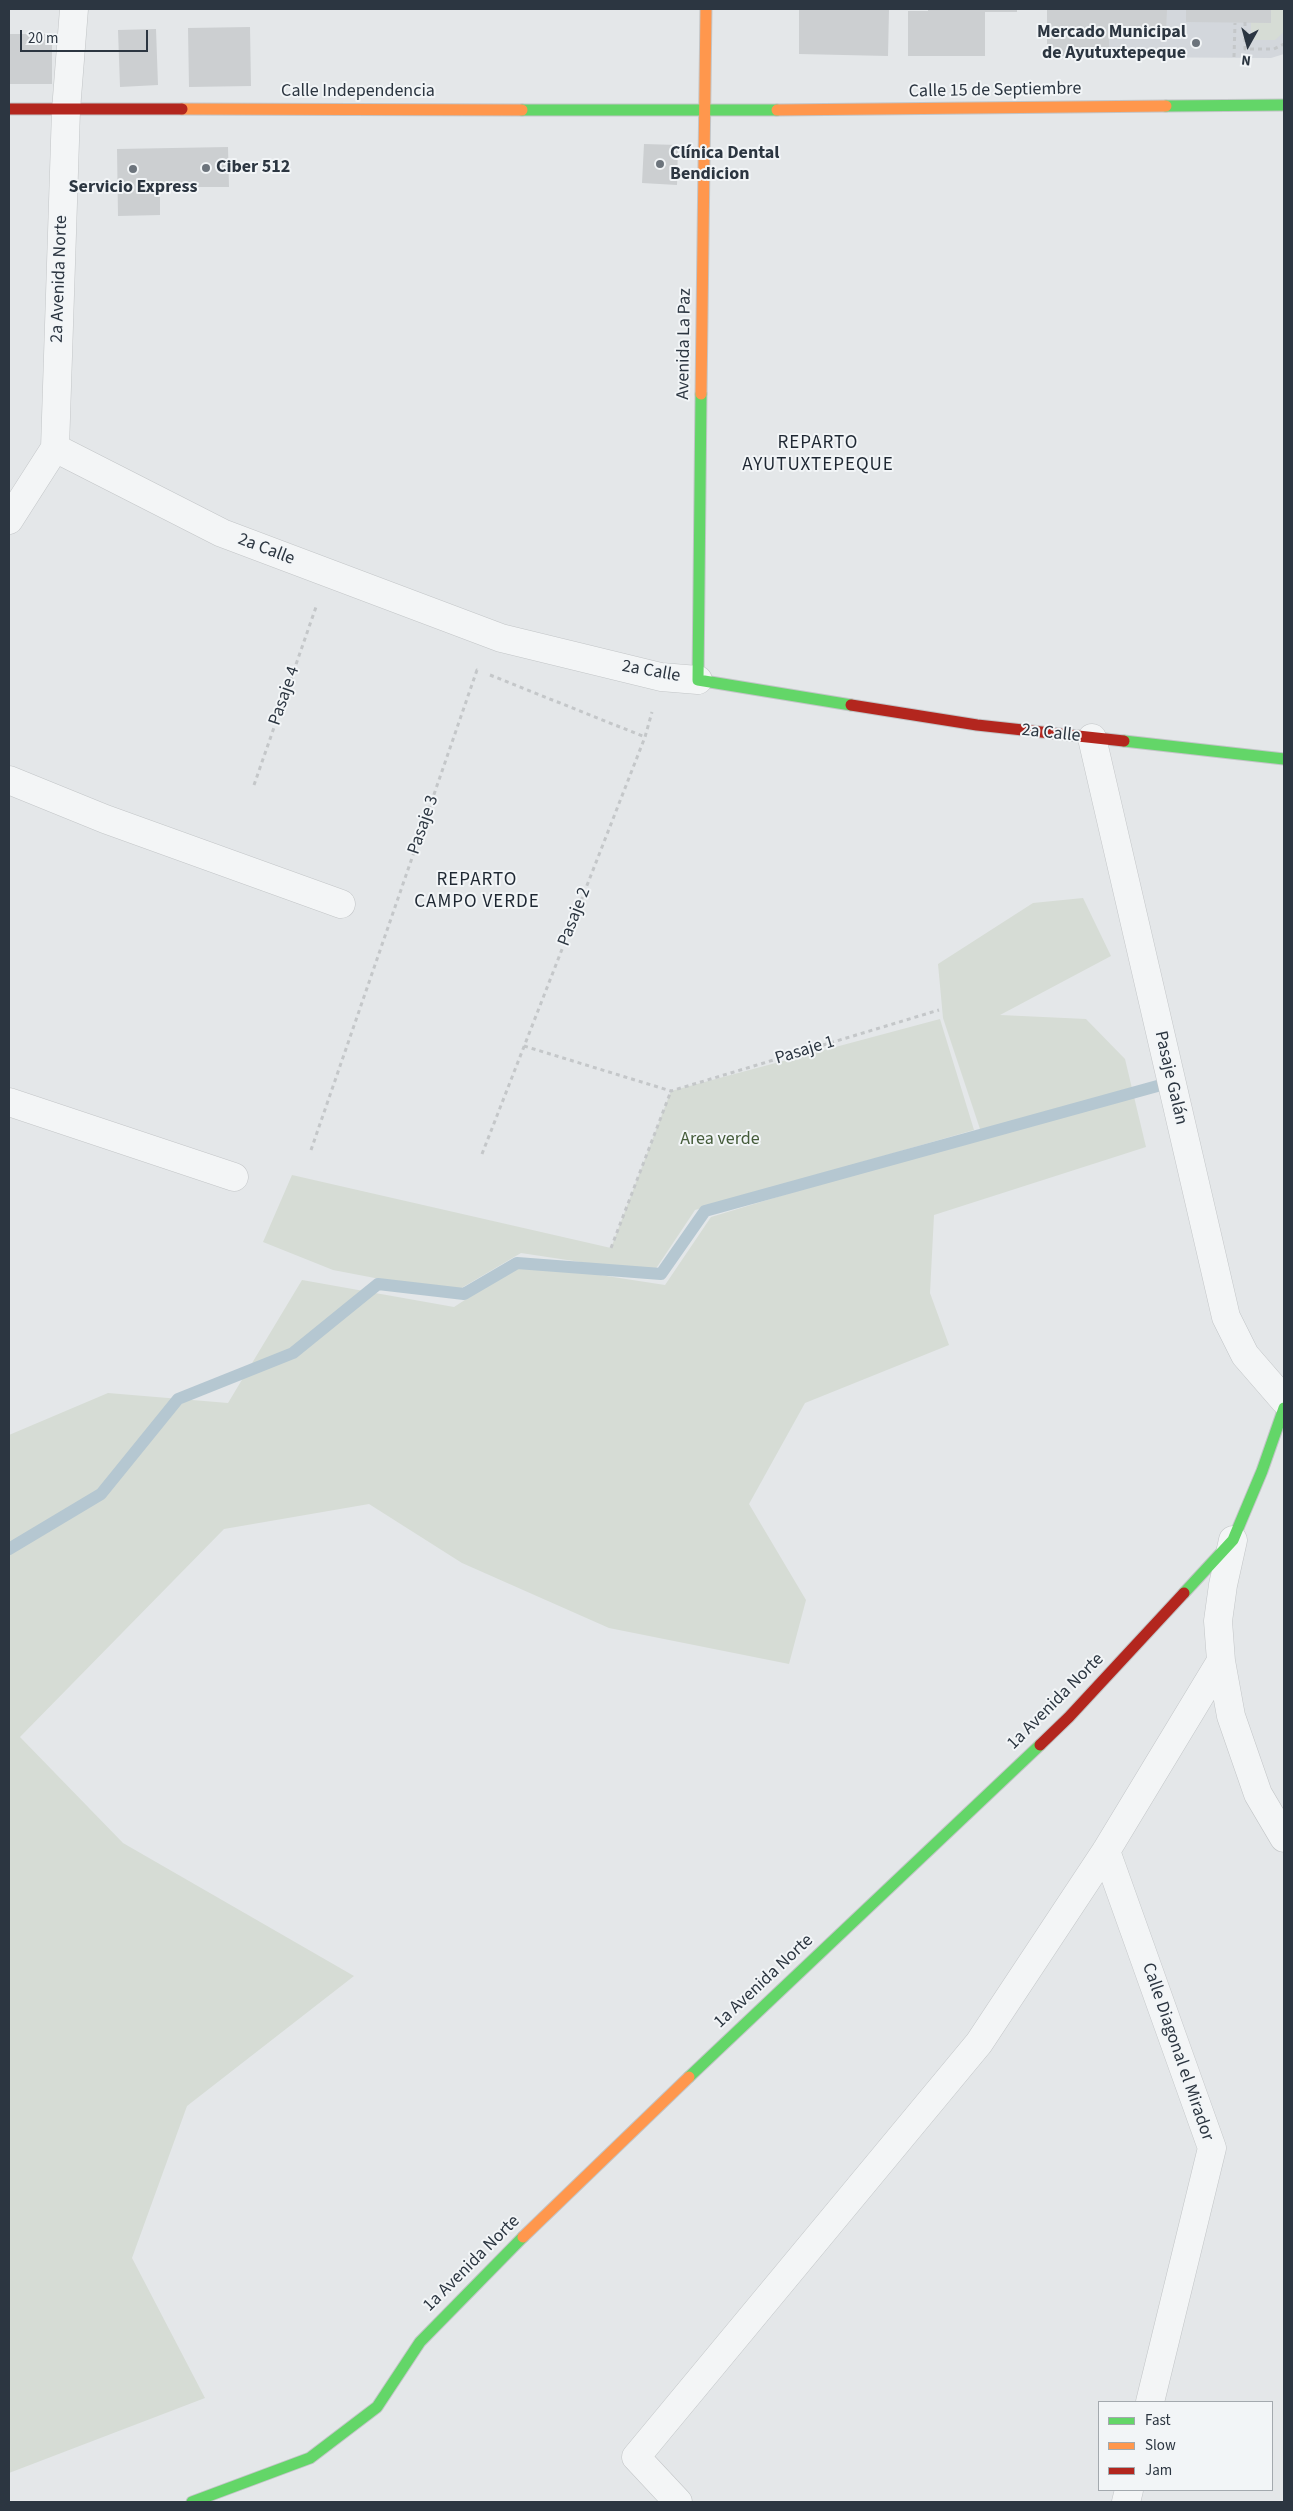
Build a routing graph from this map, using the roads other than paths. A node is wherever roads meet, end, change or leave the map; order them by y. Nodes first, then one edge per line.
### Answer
1 (74, 9) edge
2 (706, 9) edge
3 (1284, 105) edge
4 (9, 109) edge
5 (706, 109) junction
6 (66, 110) junction
7 (54, 448) junction
8 (9, 520) edge
9 (698, 680) junction
10 (1092, 738) junction
11 (1284, 759) edge
12 (9, 780) edge
13 (341, 904) dead end
14 (9, 1102) edge
15 (234, 1176) dead end
16 (1284, 1400) edge
17 (1284, 1408) edge
18 (1233, 1540) junction
19 (1221, 1661) junction
20 (1284, 1838) edge
21 (1106, 1852) junction
22 (1150, 2401) edge
23 (192, 2502) edge
24 (678, 2502) edge

1 - 6 street, 2a Avenida Norte
2 - 5 street, Avenida La Paz
3 - 5 street, Calle 15 de Septiembre
4 - 6 street, Calle Independencia
5 - 6 street, Calle Independencia
5 - 9 street, Avenida La Paz
6 - 7 street, 2a Avenida Norte
7 - 8 street
7 - 9 street, 2a Calle
9 - 10 street, 2a Calle
10 - 11 street, 2a Calle
10 - 16 street, Pasaje Galán
12 - 13 street
14 - 15 street
17 - 18 street, 1a Avenida Norte
18 - 19 street
18 - 23 street, 1a Avenida Norte
19 - 20 street
19 - 21 street
21 - 22 street, Calle Diagonal el Mirador
21 - 24 street

